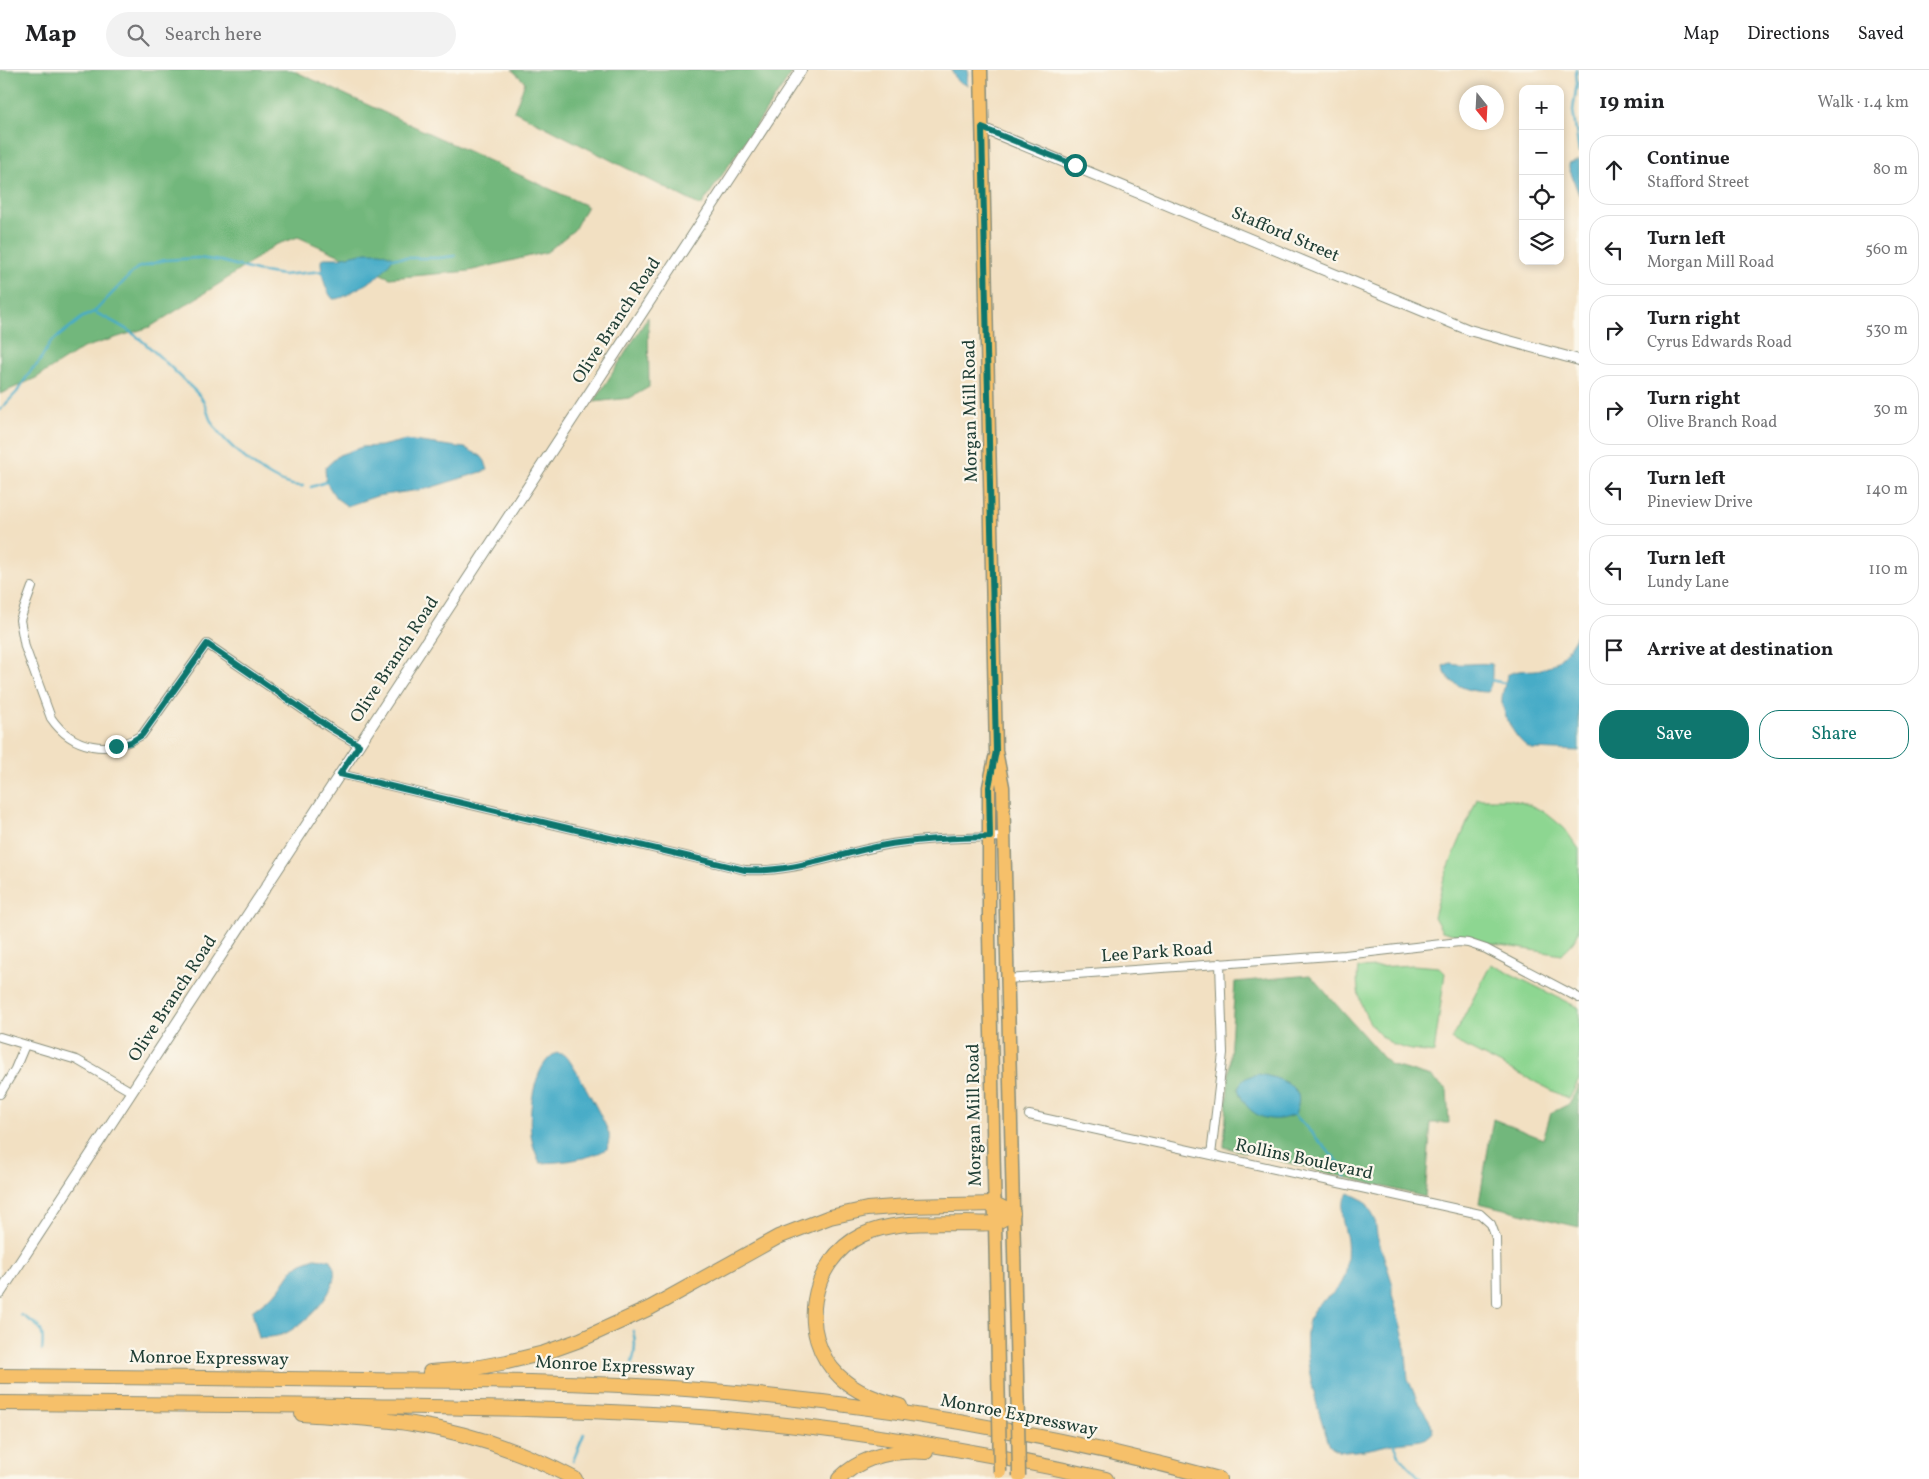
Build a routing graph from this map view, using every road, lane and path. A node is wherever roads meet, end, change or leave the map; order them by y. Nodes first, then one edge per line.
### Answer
1 (801, 70) edge
2 (981, 70) edge
3 (982, 128) junction
4 (1579, 360) edge
5 (32, 587) dead end
6 (359, 745) junction
7 (996, 751) junction
8 (340, 774) junction
9 (990, 837) junction
10 (1004, 837) junction
11 (1220, 963) junction
12 (1007, 979) junction
13 (1579, 998) edge
14 (0, 1037) edge
15 (25, 1045) junction
16 (132, 1092) junction
17 (0, 1094) edge
18 (1029, 1115) dead end
19 (1211, 1156) junction
20 (995, 1204) junction
21 (1013, 1213) junction
22 (995, 1223) junction
23 (1, 1290) edge
24 (1497, 1303) dead end
25 (0, 1376) edge
26 (337, 1379) junction
27 (0, 1403) edge
28 (161, 1404) junction
29 (961, 1423) junction
30 (984, 1455) junction
31 (1000, 1476) edge
32 (1019, 1477) edge
33 (575, 1479) edge
34 (839, 1479) edge
35 (1106, 1479) edge
36 (1219, 1479) edge

1 - 6 street, Olive Branch Road
2 - 3 main road, Morgan Mill Road
3 - 4 street, Stafford Street
3 - 7 main road, Morgan Mill Road
5 - 6 street
6 - 8 street, Olive Branch Road
7 - 9 main road, Morgan Mill Road
7 - 10 main road, Morgan Mill Road
8 - 9 street
8 - 16 street, Olive Branch Road
9 - 10 street
9 - 20 main road, Morgan Mill Road
10 - 12 main road, Morgan Mill Road
11 - 12 street, Lee Park Road
11 - 13 street, Lee Park Road
11 - 19 street
12 - 21 main road, Morgan Mill Road
14 - 15 street
15 - 16 street
15 - 17 street
16 - 23 street, Olive Branch Road
18 - 19 street, Rollins Boulevard
19 - 24 street, Rollins Boulevard
20 - 21 highway
20 - 22 main road, Morgan Mill Road
20 - 26 highway
21 - 22 highway
21 - 32 main road, Morgan Mill Road, bridge
22 - 29 highway
22 - 31 main road, Morgan Mill Road, bridge
25 - 26 highway, Monroe Expressway
26 - 29 highway, Monroe Expressway
27 - 28 highway
28 - 30 highway
28 - 33 highway
29 - 36 highway, Monroe Expressway
30 - 34 highway
30 - 35 highway

